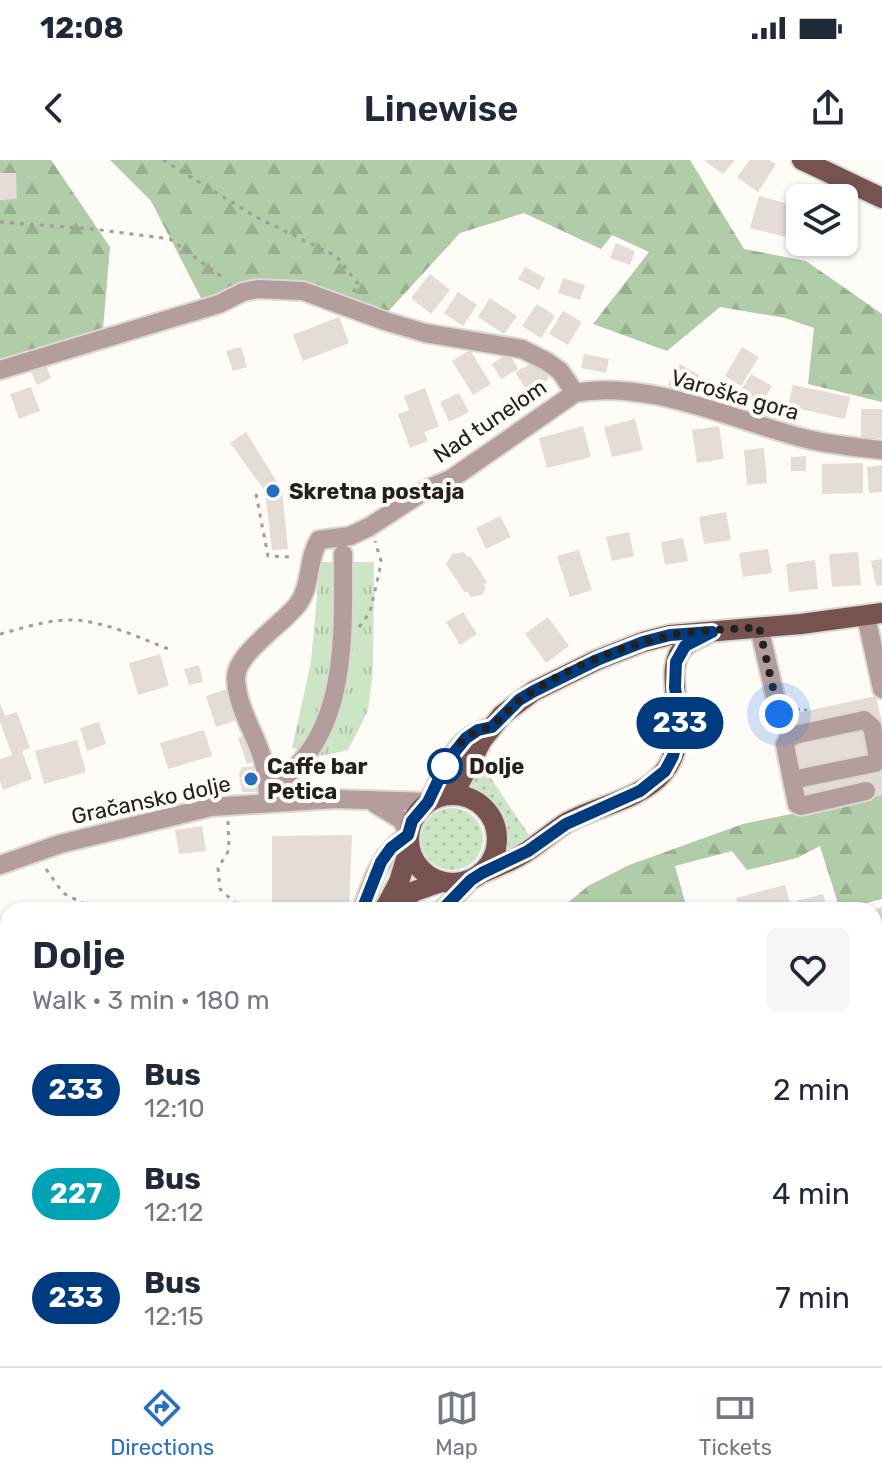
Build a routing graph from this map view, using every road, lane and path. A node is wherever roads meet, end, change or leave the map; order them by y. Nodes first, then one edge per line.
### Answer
1 (163, 160) edge
2 (802, 160) edge
3 (882, 198) edge
4 (0, 222) edge
5 (243, 292) junction
6 (343, 305) junction
7 (0, 370) edge
8 (575, 393) junction
9 (882, 450) edge
10 (256, 494) dead end
11 (369, 527) junction
12 (343, 554) dead end
13 (277, 556) dead end
14 (874, 614) edge
15 (759, 627) junction
16 (712, 632) junction
17 (0, 634) edge
18 (341, 639) junction
19 (643, 642) junction
20 (171, 650) dead end
21 (674, 674) junction
22 (882, 689) edge
23 (806, 711) dead end
24 (786, 714) joint
25 (492, 727) junction
26 (792, 780) junction
27 (866, 791) dead end
28 (268, 795) junction
29 (449, 795) junction
30 (363, 800) junction
31 (428, 802) junction
32 (228, 820) dead end
33 (409, 842) junction
34 (37, 851) junction
35 (0, 865) edge
36 (476, 876) junction
37 (441, 882) junction
38 (80, 902) edge
39 (234, 902) edge
40 (365, 902) edge
41 (389, 902) edge
42 (398, 902) edge
43 (450, 902) edge

1 - 6 path
2 - 3 main road
4 - 5 path
5 - 6 street, Nad tunelom
5 - 7 street, Nad tunelom
6 - 8 street, Nad tunelom
8 - 9 street, Varoška gora
8 - 11 street, Nad tunelom
10 - 13 path
11 - 18 path
11 - 28 street, Nad tunelom
12 - 18 street
14 - 15 main road
14 - 22 street
15 - 16 main road
15 - 24 street
16 - 19 main road
16 - 21 main road
17 - 20 path
18 - 28 street
19 - 21 main road
19 - 25 main road
21 - 36 main road
23 - 24 path
25 - 29 main road
25 - 31 street
26 - 26 street
26 - 27 street
28 - 30 street, Gračansko dolje
28 - 34 street, Gračansko dolje
29 - 31 main road
29 - 36 main road
30 - 31 street, Gračansko dolje
30 - 33 street, Gračansko dolje
31 - 33 main road
32 - 39 path
33 - 37 main road
33 - 40 street
33 - 41 main road
34 - 35 street, Gračansko dolje
34 - 38 path
36 - 37 main road
36 - 43 street
37 - 42 main road

